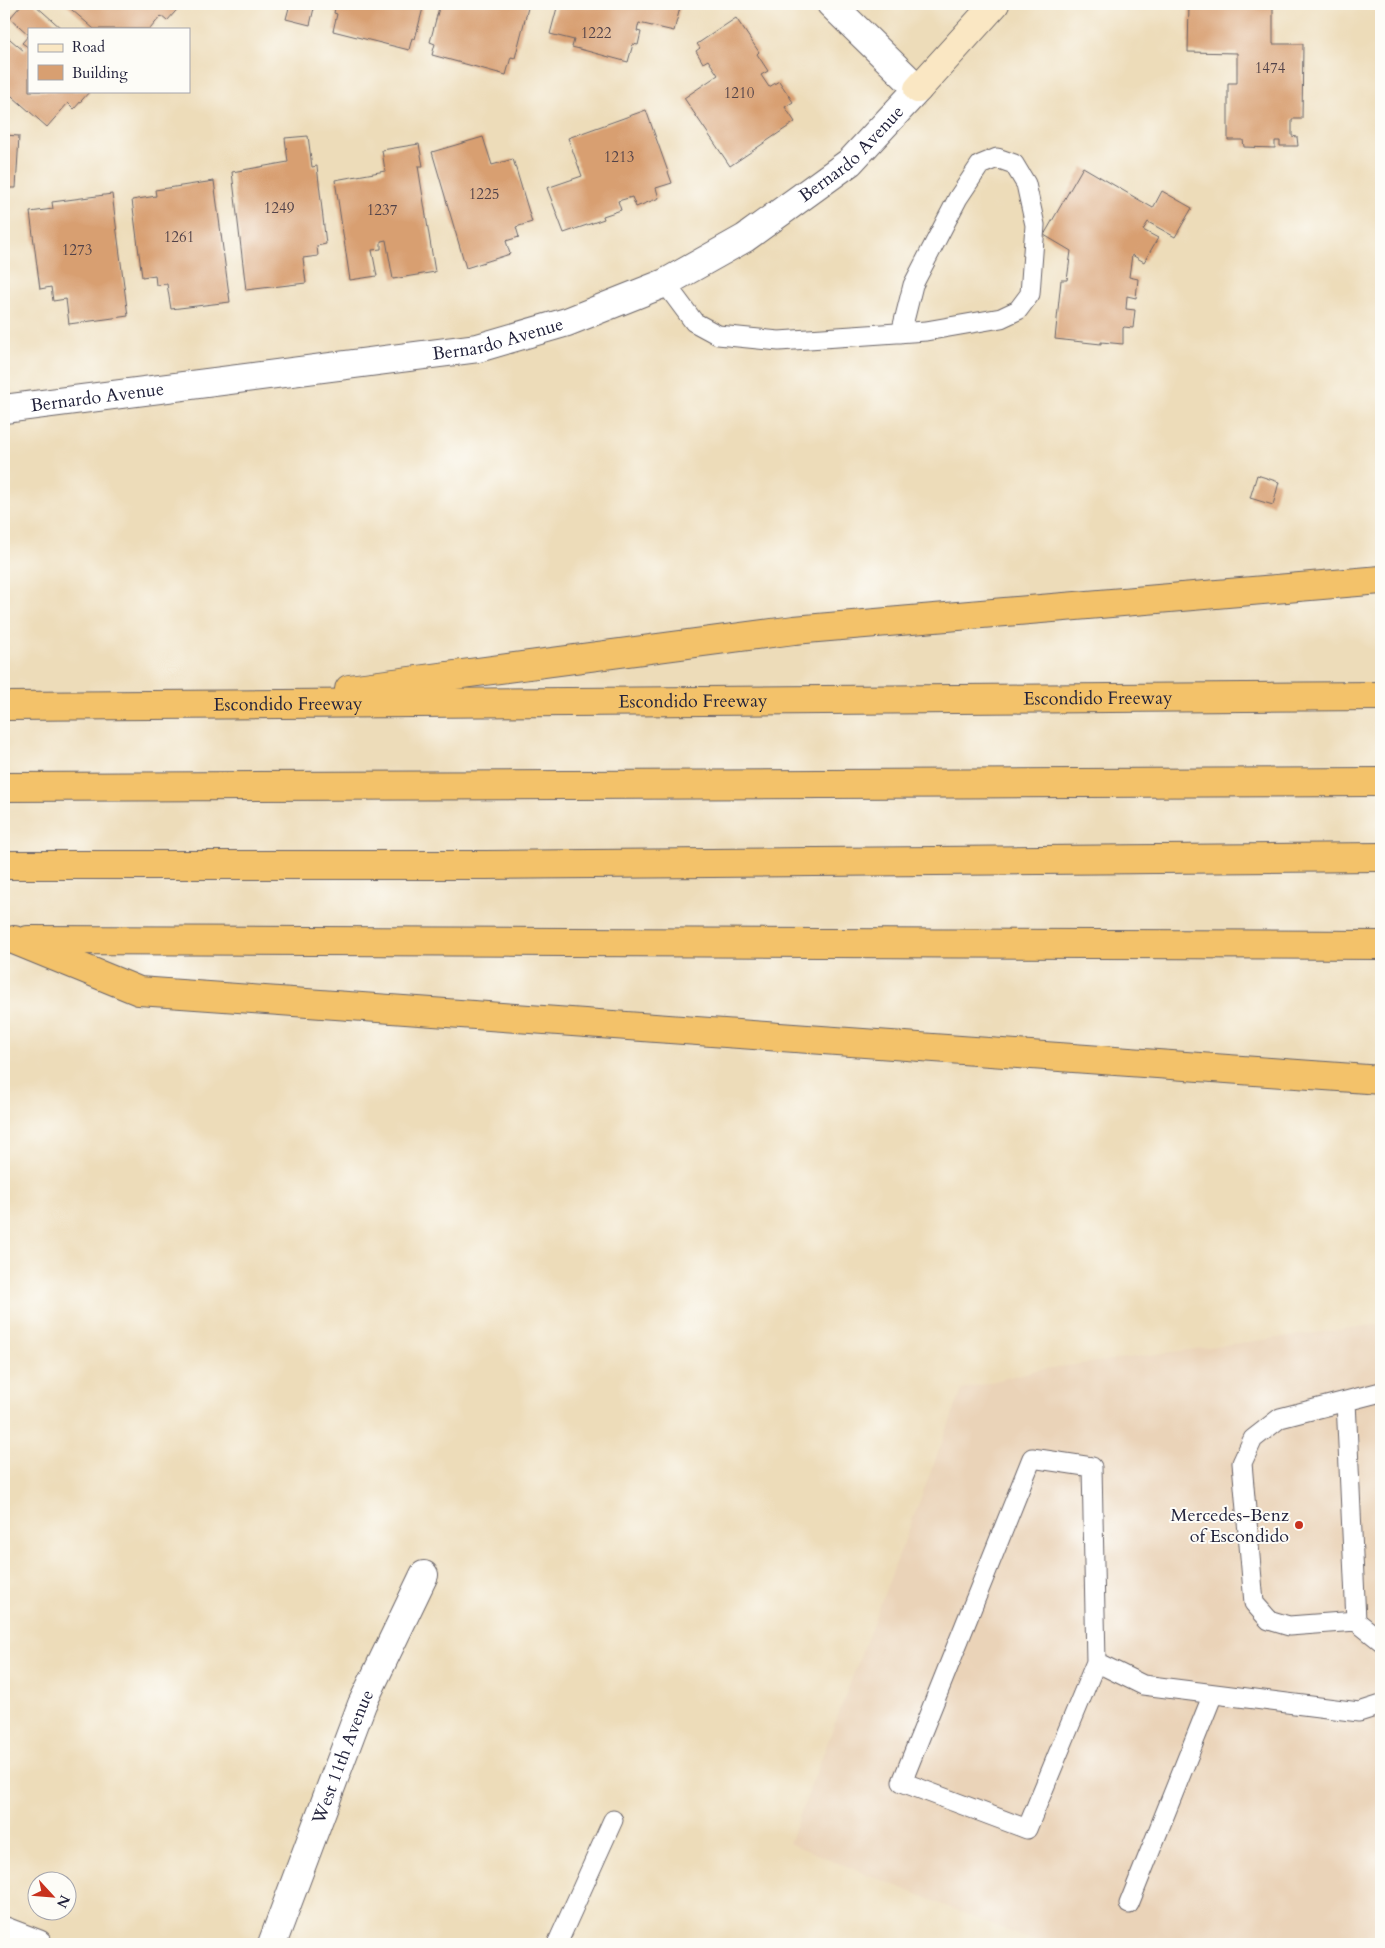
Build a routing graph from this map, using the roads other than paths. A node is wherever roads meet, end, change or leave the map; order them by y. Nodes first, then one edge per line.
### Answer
1 (831, 4) edge
2 (995, 4) edge
3 (918, 88) junction
4 (665, 283) junction
5 (901, 333) junction
6 (4, 409) edge
7 (1381, 580) edge
8 (1381, 696) edge
9 (233, 704) junction
10 (4, 706) edge
11 (1381, 782) edge
12 (4, 787) edge
13 (1381, 857) edge
14 (4, 865) edge
15 (9, 940) edge
16 (1381, 945) edge
17 (1381, 1080) edge
18 (1381, 1392) edge
19 (1346, 1401) junction
20 (424, 1575) dead end
21 (1356, 1621) junction
22 (1381, 1641) edge
23 (1096, 1662) junction
24 (1213, 1694) junction
25 (1381, 1705) edge
26 (613, 1820) dead end
27 (1129, 1904) dead end
28 (8, 1936) edge
29 (38, 1944) edge
30 (272, 1944) edge
31 (557, 1944) edge

1 - 3 street
2 - 3 street
3 - 4 street, Bernardo Avenue
4 - 5 lane
4 - 6 street, Bernardo Avenue
5 - 5 lane
7 - 9 highway
8 - 9 highway, Escondido Freeway
9 - 10 highway, Escondido Freeway
11 - 12 highway
13 - 14 highway
15 - 16 highway
15 - 17 highway
18 - 19 lane
19 - 21 lane
19 - 21 lane
20 - 30 street, West 11th Avenue
21 - 22 lane
23 - 23 lane
23 - 24 lane
24 - 25 lane
24 - 27 lane
26 - 31 lane
28 - 29 street

